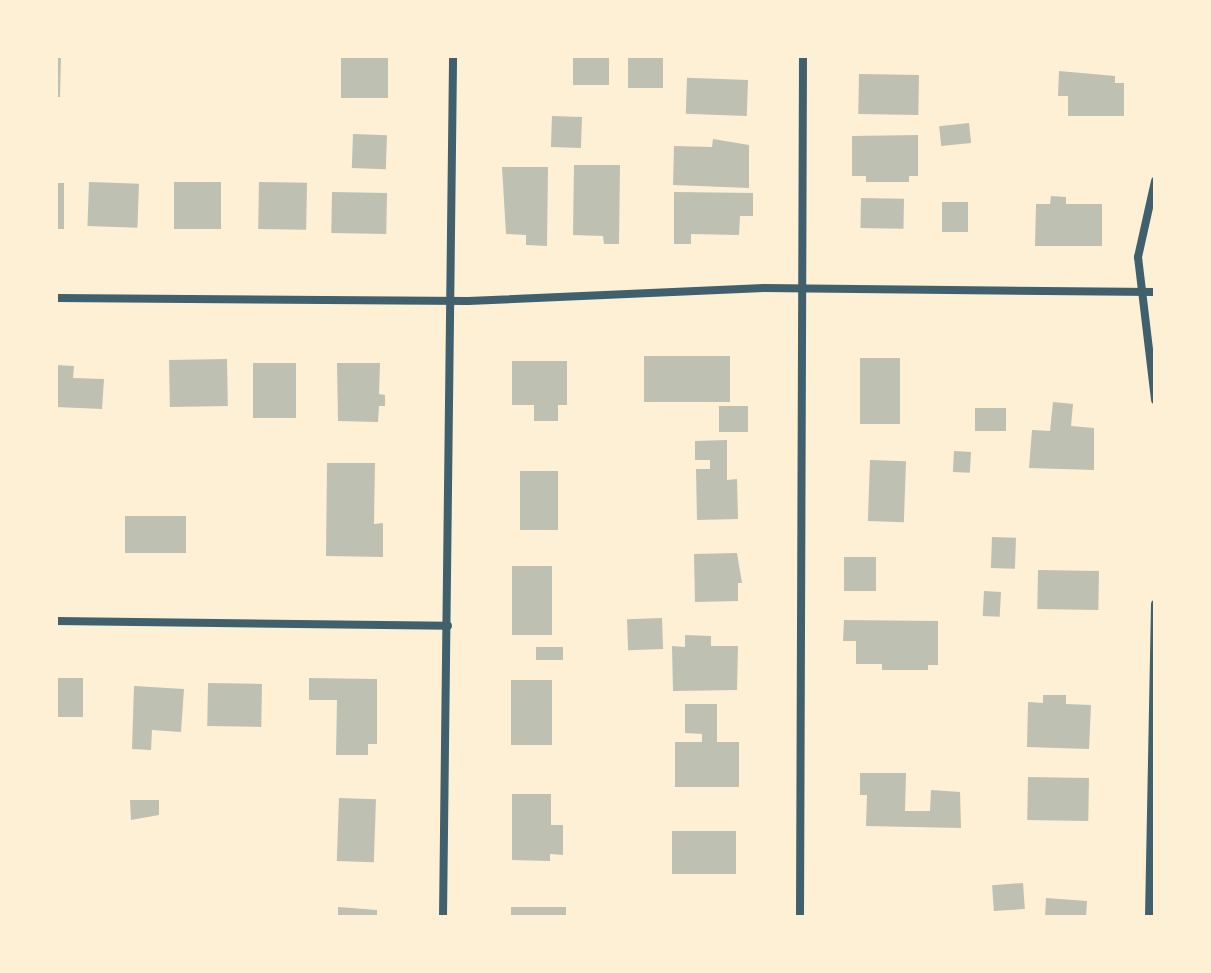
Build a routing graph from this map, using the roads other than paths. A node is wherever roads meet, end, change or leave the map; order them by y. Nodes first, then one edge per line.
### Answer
1 (453, 56) edge
2 (803, 56) edge
3 (1155, 181) edge
4 (802, 288) junction
5 (1142, 292) junction
6 (1155, 292) edge
7 (56, 298) edge
8 (454, 301) junction
9 (1155, 400) edge
10 (1155, 604) edge
11 (56, 621) edge
12 (448, 626) junction
13 (443, 917) edge
14 (800, 917) edge
15 (1149, 917) edge

1 - 8 street
2 - 4 street
3 - 5 street
4 - 5 street
4 - 8 street
4 - 14 street
5 - 6 street
5 - 9 street
7 - 8 street
8 - 12 street
10 - 15 street
11 - 12 street
12 - 13 street

